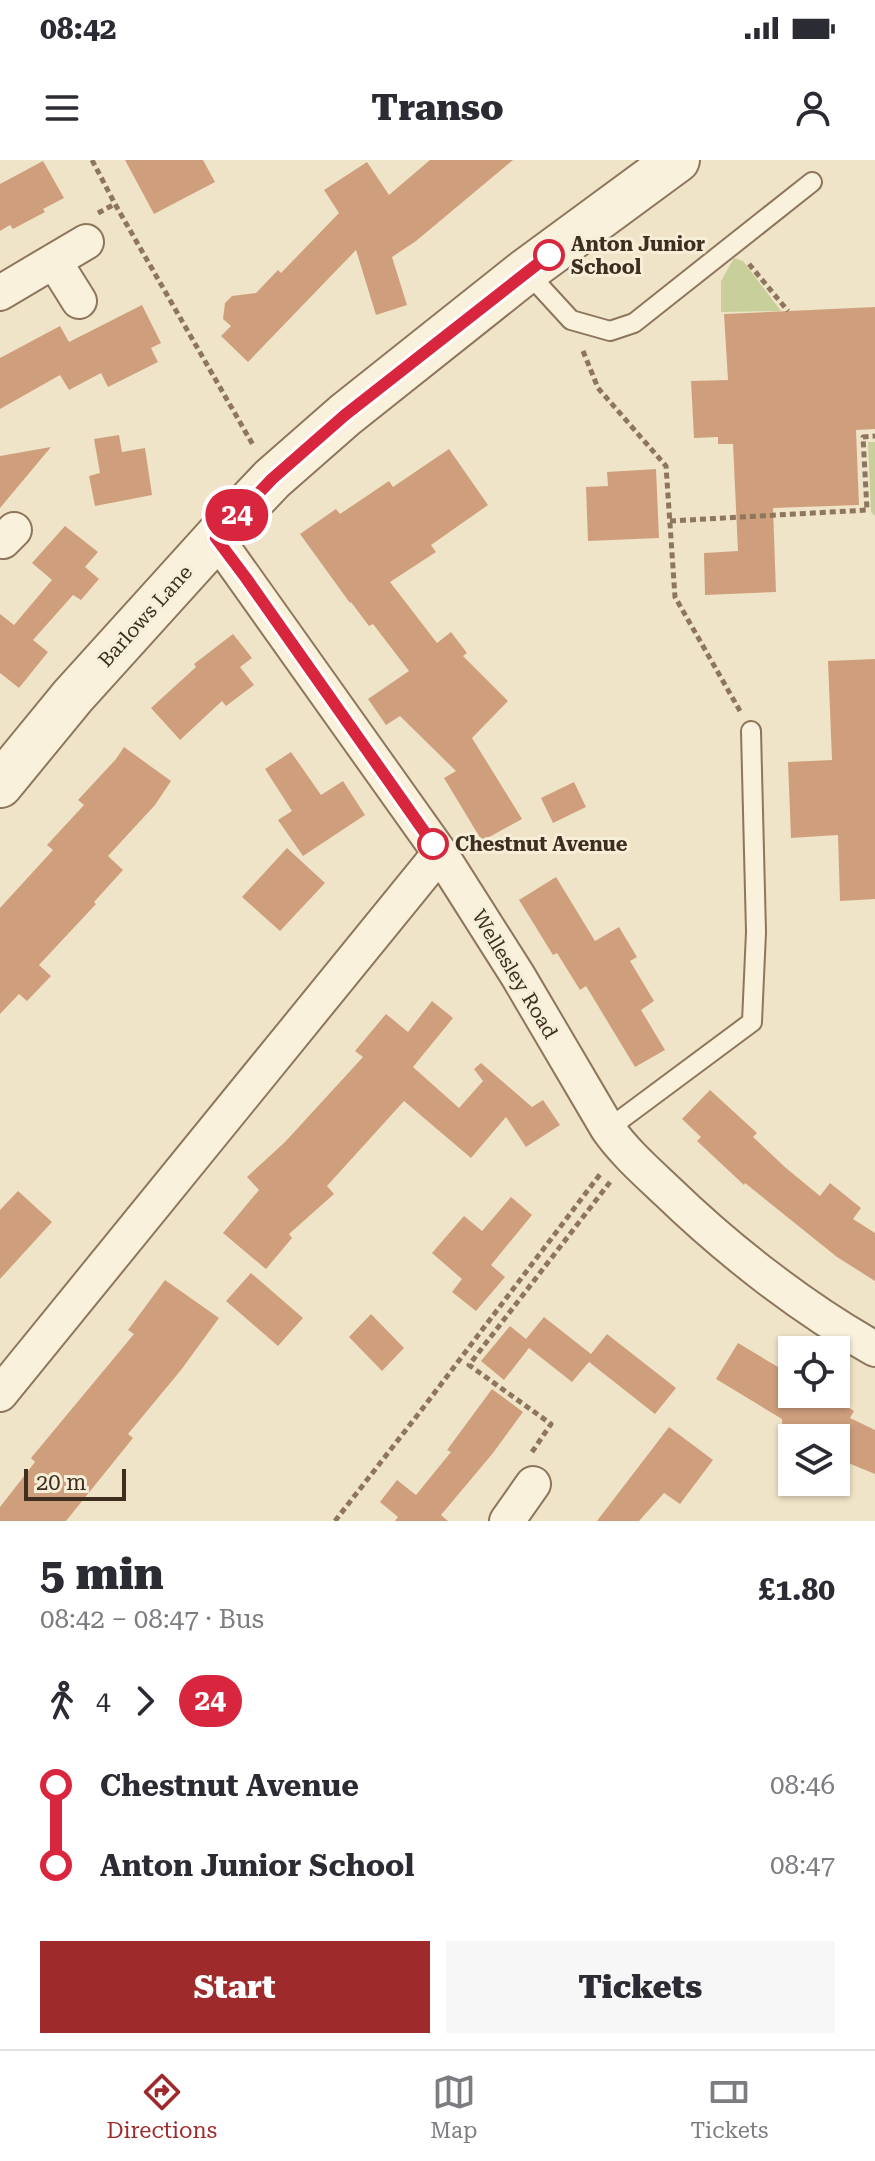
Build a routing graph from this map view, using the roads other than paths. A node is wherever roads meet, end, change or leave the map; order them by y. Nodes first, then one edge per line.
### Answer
1 (677, 160) edge
2 (812, 182) dead end
3 (86, 242) dead end
4 (54, 261) junction
5 (526, 271) junction
6 (0, 293) edge
7 (79, 301) dead end
8 (216, 538) junction
9 (751, 731) road end
10 (0, 785) edge
11 (440, 853) junction
12 (620, 1144) junction
13 (875, 1349) edge
14 (0, 1394) edge
15 (533, 1484) road end
16 (507, 1521) edge

1 - 5 street, Barlows Lane
2 - 5 lane
3 - 4 street
4 - 6 street
4 - 7 street
5 - 8 street, Barlows Lane
8 - 10 street, Barlows Lane
8 - 11 street, Wellesley Road
9 - 12 lane
11 - 12 street, Wellesley Road
11 - 14 street
12 - 13 street, Wellesley Road
15 - 16 street

